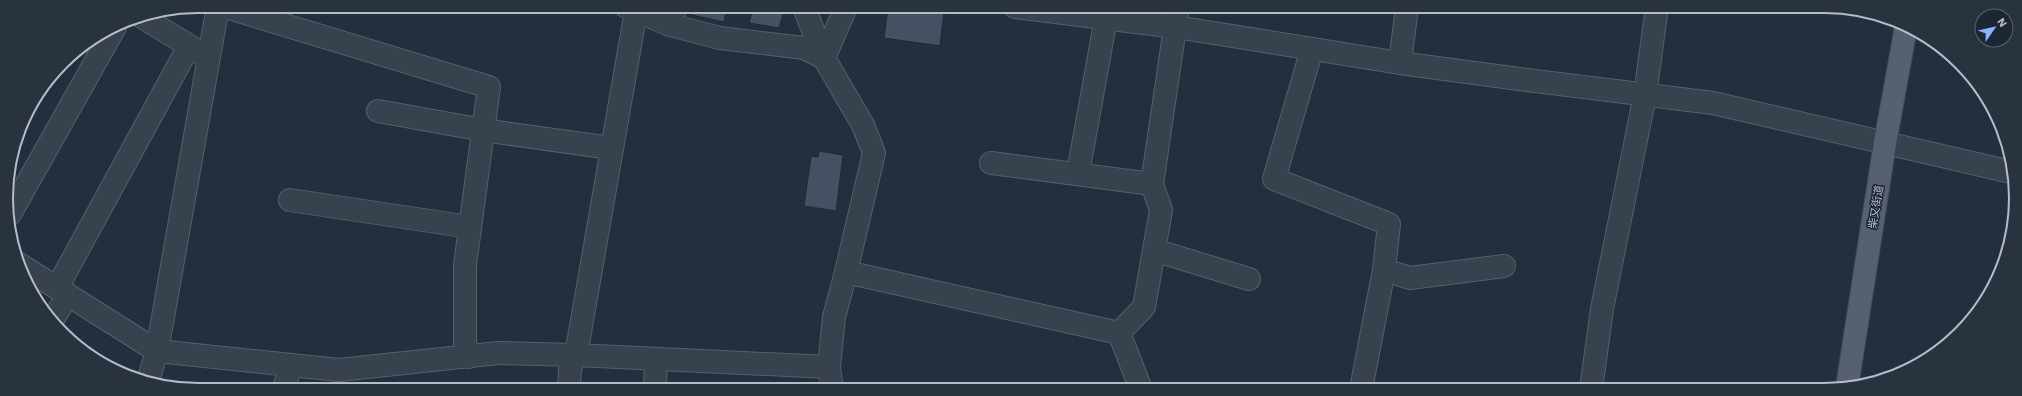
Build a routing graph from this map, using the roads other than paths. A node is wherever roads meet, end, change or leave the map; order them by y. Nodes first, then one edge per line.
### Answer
1 (217, 13) edge
2 (245, 13) edge
3 (630, 13) edge
4 (655, 13) edge
5 (806, 13) edge
6 (843, 13) edge
7 (1065, 13) edge
8 (1406, 13) edge
9 (1656, 13) edge
10 (673, 16) edge
11 (1177, 17) edge
12 (1106, 18) junction
13 (147, 20) edge
14 (1905, 32) edge
15 (111, 35) edge
16 (189, 46) junction
17 (1312, 49) junction
18 (209, 58) junction
19 (824, 58) junction
20 (1400, 63) junction
21 (1645, 95) junction
22 (378, 111) dead end
23 (483, 130) junction
24 (1886, 143) junction
25 (611, 148) junction
26 (992, 162) dead end
27 (2006, 171) edge
28 (1078, 173) junction
29 (1152, 184) junction
30 (290, 200) dead end
31 (13, 209) edge
32 (470, 227) junction
33 (1154, 250) junction
34 (1504, 266) dead end
35 (27, 269) edge
36 (1384, 270) junction
37 (846, 272) junction
38 (1249, 279) dead end
39 (62, 292) junction
40 (54, 315) edge
41 (1119, 333) junction
42 (157, 351) junction
43 (576, 355) junction
44 (468, 357) junction
45 (656, 359) junction
46 (291, 365) junction
47 (829, 367) junction
48 (149, 377) edge
49 (336, 379) edge
50 (1848, 381) edge
51 (286, 383) edge
52 (569, 383) edge
53 (655, 383) edge
54 (831, 383) edge
55 (1139, 383) edge
56 (1362, 383) edge
57 (1592, 383) edge

1 - 18 street
2 - 23 street
3 - 25 street
4 - 10 street
5 - 19 street
6 - 19 street
7 - 12 street
8 - 20 street
9 - 21 street
10 - 19 street
11 - 12 street
11 - 17 street
11 - 29 street
12 - 28 street
13 - 16 street
14 - 24 main road, 柴又街道
15 - 31 street
16 - 18 street
16 - 39 street
17 - 20 street
17 - 36 street
18 - 42 street
19 - 37 street
20 - 21 street
21 - 24 street
21 - 57 street
22 - 23 street
23 - 25 street
23 - 32 street
24 - 27 street
24 - 50 main road, 柴又街道
25 - 43 street
26 - 28 street
28 - 29 street
29 - 33 street
30 - 32 street
32 - 44 street
33 - 38 street
33 - 41 street
34 - 36 street
35 - 39 street
36 - 56 street
37 - 41 street
37 - 47 street
39 - 40 street
39 - 42 street
41 - 55 street
42 - 46 street
42 - 48 street
43 - 44 street
43 - 45 street
43 - 52 street
44 - 49 street
45 - 47 street
45 - 53 street
46 - 49 street
46 - 51 street
47 - 54 street

